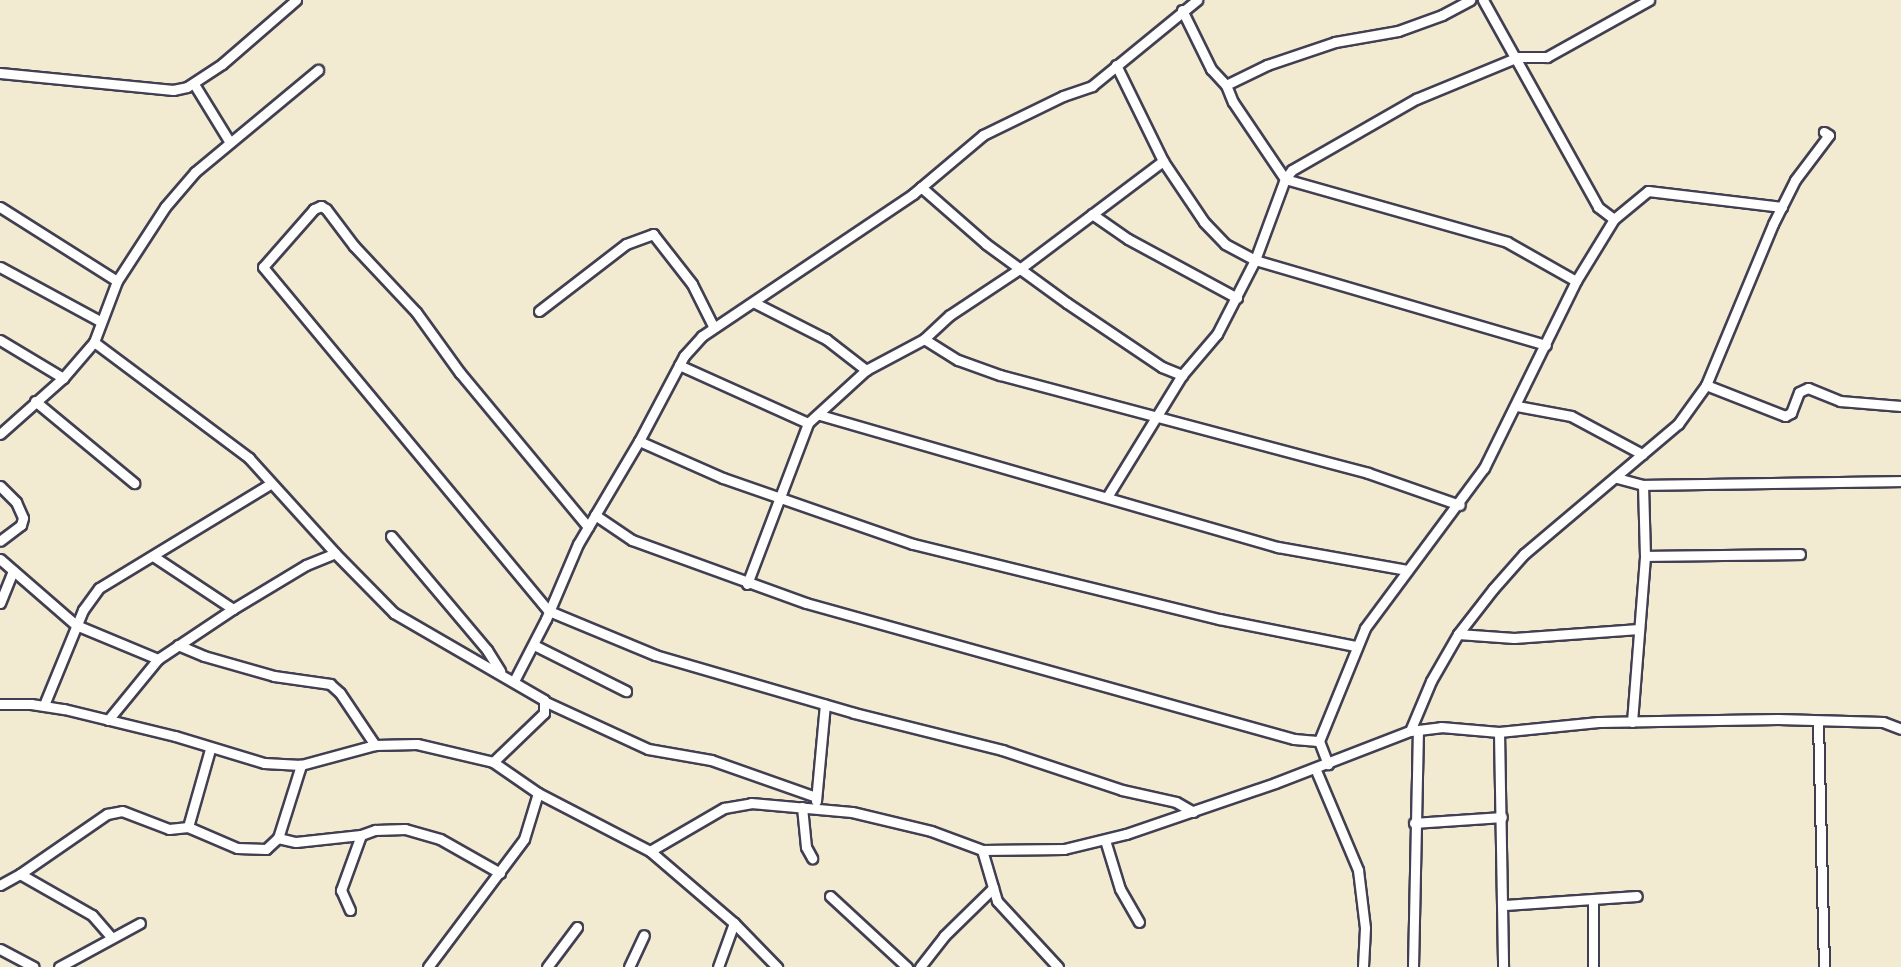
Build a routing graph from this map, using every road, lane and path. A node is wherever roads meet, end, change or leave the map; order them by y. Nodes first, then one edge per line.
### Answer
1 (296, 0) edge
2 (1197, 0) edge
3 (1470, 0) edge
4 (1483, 0) edge
5 (1649, 0) edge
6 (1182, 10) junction
7 (1518, 57) junction
8 (1116, 65) junction
9 (318, 70) dead end
10 (0, 73) edge
11 (194, 84) junction
12 (1226, 85) junction
13 (1824, 132) dead end
14 (229, 141) junction
15 (1163, 161) junction
16 (1285, 179) junction
17 (921, 187) junction
18 (0, 207) edge
19 (1782, 207) junction
20 (1092, 214) junction
21 (1614, 219) junction
22 (1255, 260) junction
23 (0, 267) edge
24 (1021, 268) junction
25 (117, 281) junction
26 (1576, 281) junction
27 (1237, 298) junction
28 (755, 303) junction
29 (539, 311) dead end
30 (100, 321) junction
31 (713, 326) junction
32 (924, 339) junction
33 (0, 340) edge
34 (94, 342) junction
35 (1546, 345) junction
36 (679, 365) junction
37 (866, 370) junction
38 (1182, 375) junction
39 (63, 378) junction
40 (1706, 385) junction
41 (35, 401) junction
42 (1517, 406) junction
43 (1901, 406) edge
44 (820, 415) junction
45 (1154, 418) junction
46 (808, 423) junction
47 (0, 434) edge
48 (639, 441) junction
49 (1642, 454) junction
50 (1617, 478) junction
51 (1901, 481) edge
52 (134, 483) dead end
53 (270, 484) junction
54 (1643, 485) junction
55 (0, 486) edge
56 (1107, 497) junction
57 (780, 499) junction
58 (1460, 505) junction
59 (595, 515) junction
60 (588, 527) junction
61 (391, 536) dead end
62 (0, 541) edge
63 (335, 553) junction
64 (1800, 554) dead end
65 (153, 556) junction
66 (1645, 556) junction
67 (0, 559) edge
68 (13, 570) junction
69 (1407, 570) junction
70 (747, 584) junction
71 (0, 603) edge
72 (233, 609) junction
73 (549, 611) junction
74 (76, 625) junction
75 (1639, 629) junction
76 (1458, 634) junction
77 (178, 645) junction
78 (534, 645) junction
79 (1355, 646) junction
80 (158, 659) junction
81 (501, 674) junction
82 (514, 681) junction
83 (626, 691) dead end
84 (546, 702) junction
85 (0, 704) edge
86 (825, 704) junction
87 (44, 705) junction
88 (108, 720) junction
89 (1632, 722) junction
90 (1818, 722) junction
91 (1901, 729) edge
92 (1414, 731) junction
93 (1499, 732) junction
94 (1319, 741) junction
95 (375, 745) junction
96 (210, 749) junction
97 (493, 762) junction
98 (1328, 764) junction
99 (301, 765) junction
100 (1315, 768) junction
101 (538, 793) junction
102 (816, 797) junction
103 (802, 807) junction
104 (815, 808) junction
105 (1193, 812) junction
106 (1502, 817) junction
107 (1414, 823) junction
108 (188, 827) junction
109 (361, 835) junction
110 (278, 838) junction
111 (1105, 840) junction
112 (982, 850) junction
113 (650, 851) junction
114 (812, 858) dead end
115 (500, 873) junction
116 (20, 874) junction
117 (0, 885) edge
118 (993, 888) junction
119 (830, 896) dead end
120 (1637, 896) dead end
121 (1593, 900) junction
122 (1505, 905) junction
123 (350, 910) dead end
124 (1139, 922) dead end
125 (140, 923) dead end
126 (734, 923) junction
127 (577, 927) dead end
128 (644, 935) dead end
129 (111, 937) junction
130 (0, 949) edge
131 (34, 967) edge
132 (59, 967) edge
133 (428, 967) edge
134 (547, 967) edge
135 (629, 967) edge
136 (718, 967) edge
137 (777, 967) edge
138 (907, 967) edge
139 (920, 967) edge
140 (1058, 967) edge
141 (1363, 967) edge
142 (1413, 967) edge
143 (1503, 967) edge
144 (1593, 967) edge
145 (1824, 967) edge

1 - 11 street
2 - 6 street
3 - 12 street
4 - 7 street
5 - 7 street
6 - 8 street
6 - 12 street
7 - 16 street
7 - 21 street
8 - 15 street
8 - 17 street
9 - 14 street
10 - 11 street
11 - 14 street
12 - 16 street
13 - 19 street
14 - 25 street
15 - 20 street
15 - 22 street
16 - 22 street
16 - 26 street
17 - 24 street
17 - 28 street
18 - 25 street
19 - 21 street
19 - 40 street
20 - 24 street
20 - 27 street
21 - 26 street
22 - 27 street
22 - 35 street
23 - 30 street
24 - 32 street
24 - 38 street
25 - 30 street
26 - 35 street
27 - 38 street
28 - 31 street
28 - 37 street
29 - 31 street
30 - 34 street
31 - 36 street
32 - 37 street
32 - 45 street
33 - 39 street
34 - 39 street
34 - 53 street
35 - 42 street
36 - 46 street
36 - 48 street
37 - 44 street
38 - 45 street
39 - 41 street
40 - 43 street
40 - 49 street
41 - 47 street
41 - 52 street
42 - 49 street
42 - 58 street
44 - 46 street
44 - 56 street
45 - 56 street
45 - 58 street
46 - 57 street
48 - 57 street
48 - 59 street
49 - 50 street
50 - 54 street
50 - 76 street
51 - 54 street
53 - 63 street
53 - 65 street
54 - 66 street
55 - 62 street
56 - 69 street
57 - 70 street
57 - 79 street
58 - 69 street
59 - 60 street
59 - 70 street
60 - 73 street
60 - 73 street
61 - 81 street
63 - 72 street
63 - 81 street
64 - 66 street
65 - 72 street
65 - 74 street
66 - 75 street
67 - 68 street
68 - 71 street
68 - 74 street
69 - 79 street
70 - 94 street
72 - 77 street
73 - 78 street
73 - 86 street
74 - 80 street
74 - 87 street
75 - 76 street
75 - 89 street
76 - 92 street
77 - 80 street
77 - 95 street
78 - 82 street
78 - 83 street
79 - 94 street
80 - 88 street
81 - 82 street
82 - 84 street
84 - 97 street
84 - 102 street
85 - 87 street
86 - 102 street
86 - 105 street
87 - 88 street
88 - 96 street
89 - 90 street
89 - 93 street
90 - 91 street
90 - 145 street
92 - 93 street
92 - 98 street
92 - 107 street
93 - 106 street
94 - 98 street
95 - 97 street
95 - 99 street
96 - 99 street
96 - 108 street
97 - 101 street
98 - 100 street
99 - 110 street
100 - 105 street
100 - 141 street
101 - 113 street
101 - 115 street
102 - 104 street
103 - 104 street
103 - 113 street
103 - 114 street
104 - 112 street
105 - 111 street
106 - 107 street
106 - 122 street
107 - 142 street
108 - 110 street
108 - 116 street
109 - 110 street
109 - 115 street
109 - 123 street
111 - 112 street
111 - 124 street
112 - 118 street
113 - 126 street
115 - 133 street
116 - 117 street
116 - 129 street
118 - 139 street
118 - 140 street
119 - 138 street
120 - 121 street
121 - 122 street
121 - 144 street
122 - 143 street
125 - 129 street
126 - 136 street
126 - 137 street
127 - 134 street
128 - 135 street
129 - 132 street
130 - 131 street

